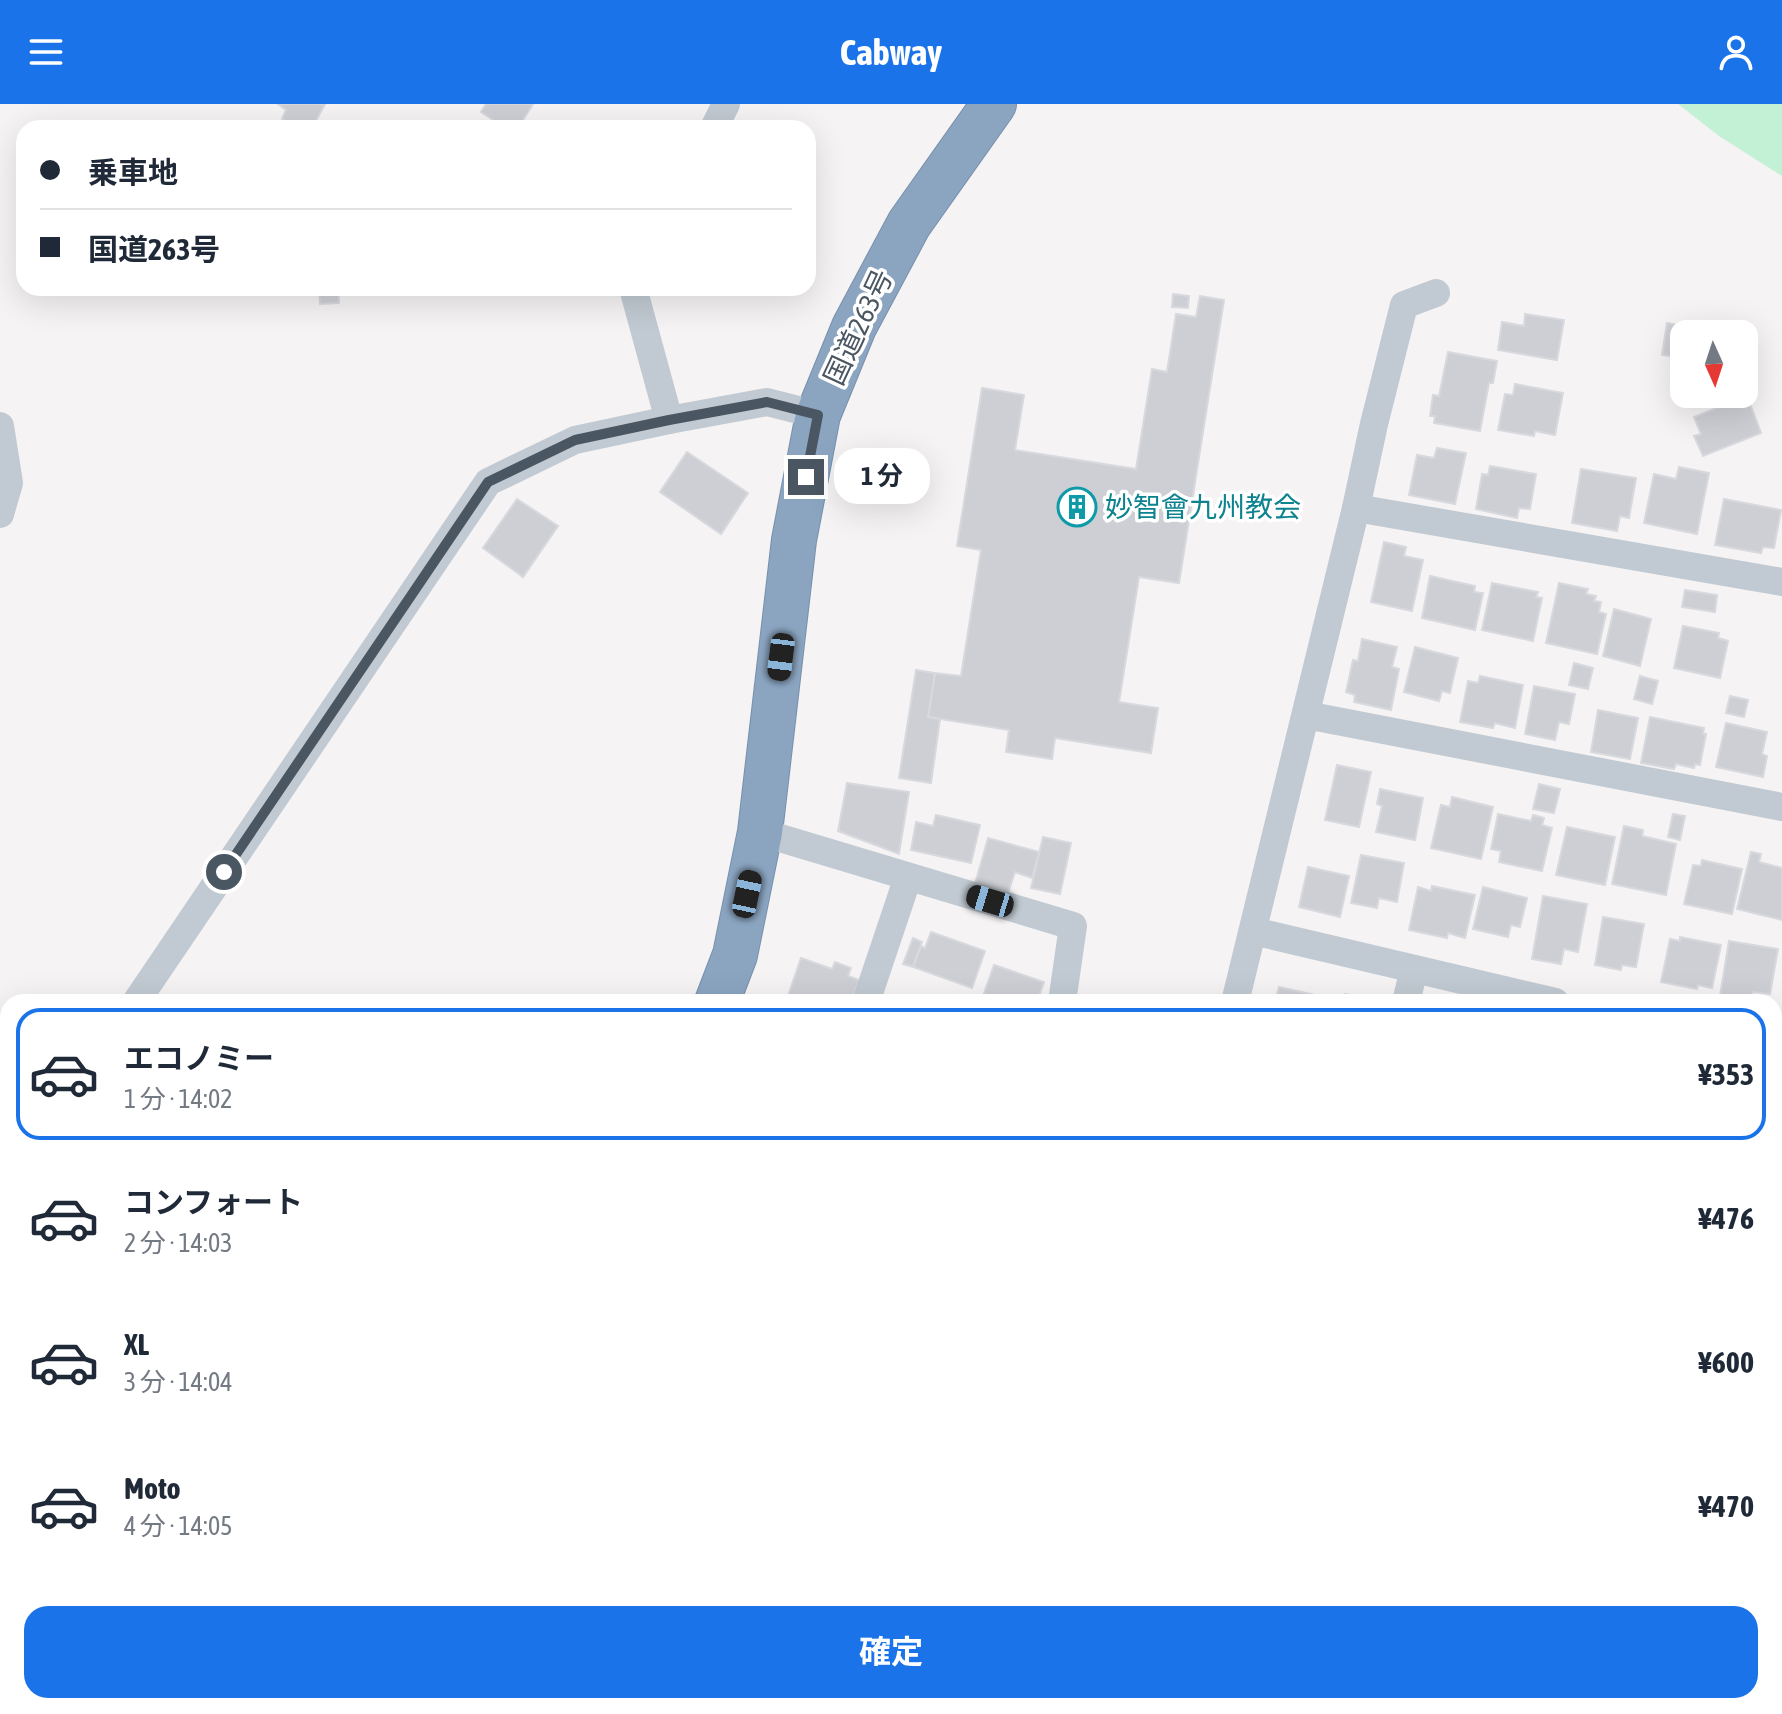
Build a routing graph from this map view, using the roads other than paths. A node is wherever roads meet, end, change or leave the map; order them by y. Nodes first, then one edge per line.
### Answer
1 (994, 104) edge
2 (1436, 293) dead end
3 (635, 296) edge
4 (818, 415) junction
5 (669, 420) junction
6 (0, 426) edge
7 (1356, 508) junction
8 (0, 514) edge
9 (1782, 582) edge
10 (1306, 715) junction
11 (1782, 807) edge
12 (760, 832) junction
13 (908, 877) junction
14 (1253, 931) junction
15 (1414, 969) junction
16 (141, 994) edge
17 (720, 994) edge
18 (869, 994) edge
19 (1063, 994) edge
20 (1237, 994) edge
21 (1408, 994) edge
22 (1521, 994) edge

1 - 4 highway, 国道263号
2 - 7 street
3 - 5 street
4 - 5 street
4 - 12 highway, 国道263号
5 - 16 street
6 - 8 street
7 - 9 street
7 - 10 street
10 - 11 street
10 - 14 street
12 - 13 street
12 - 17 highway, 国道263号
13 - 18 street
13 - 19 street
14 - 15 street
14 - 20 street
15 - 21 street
15 - 22 street

